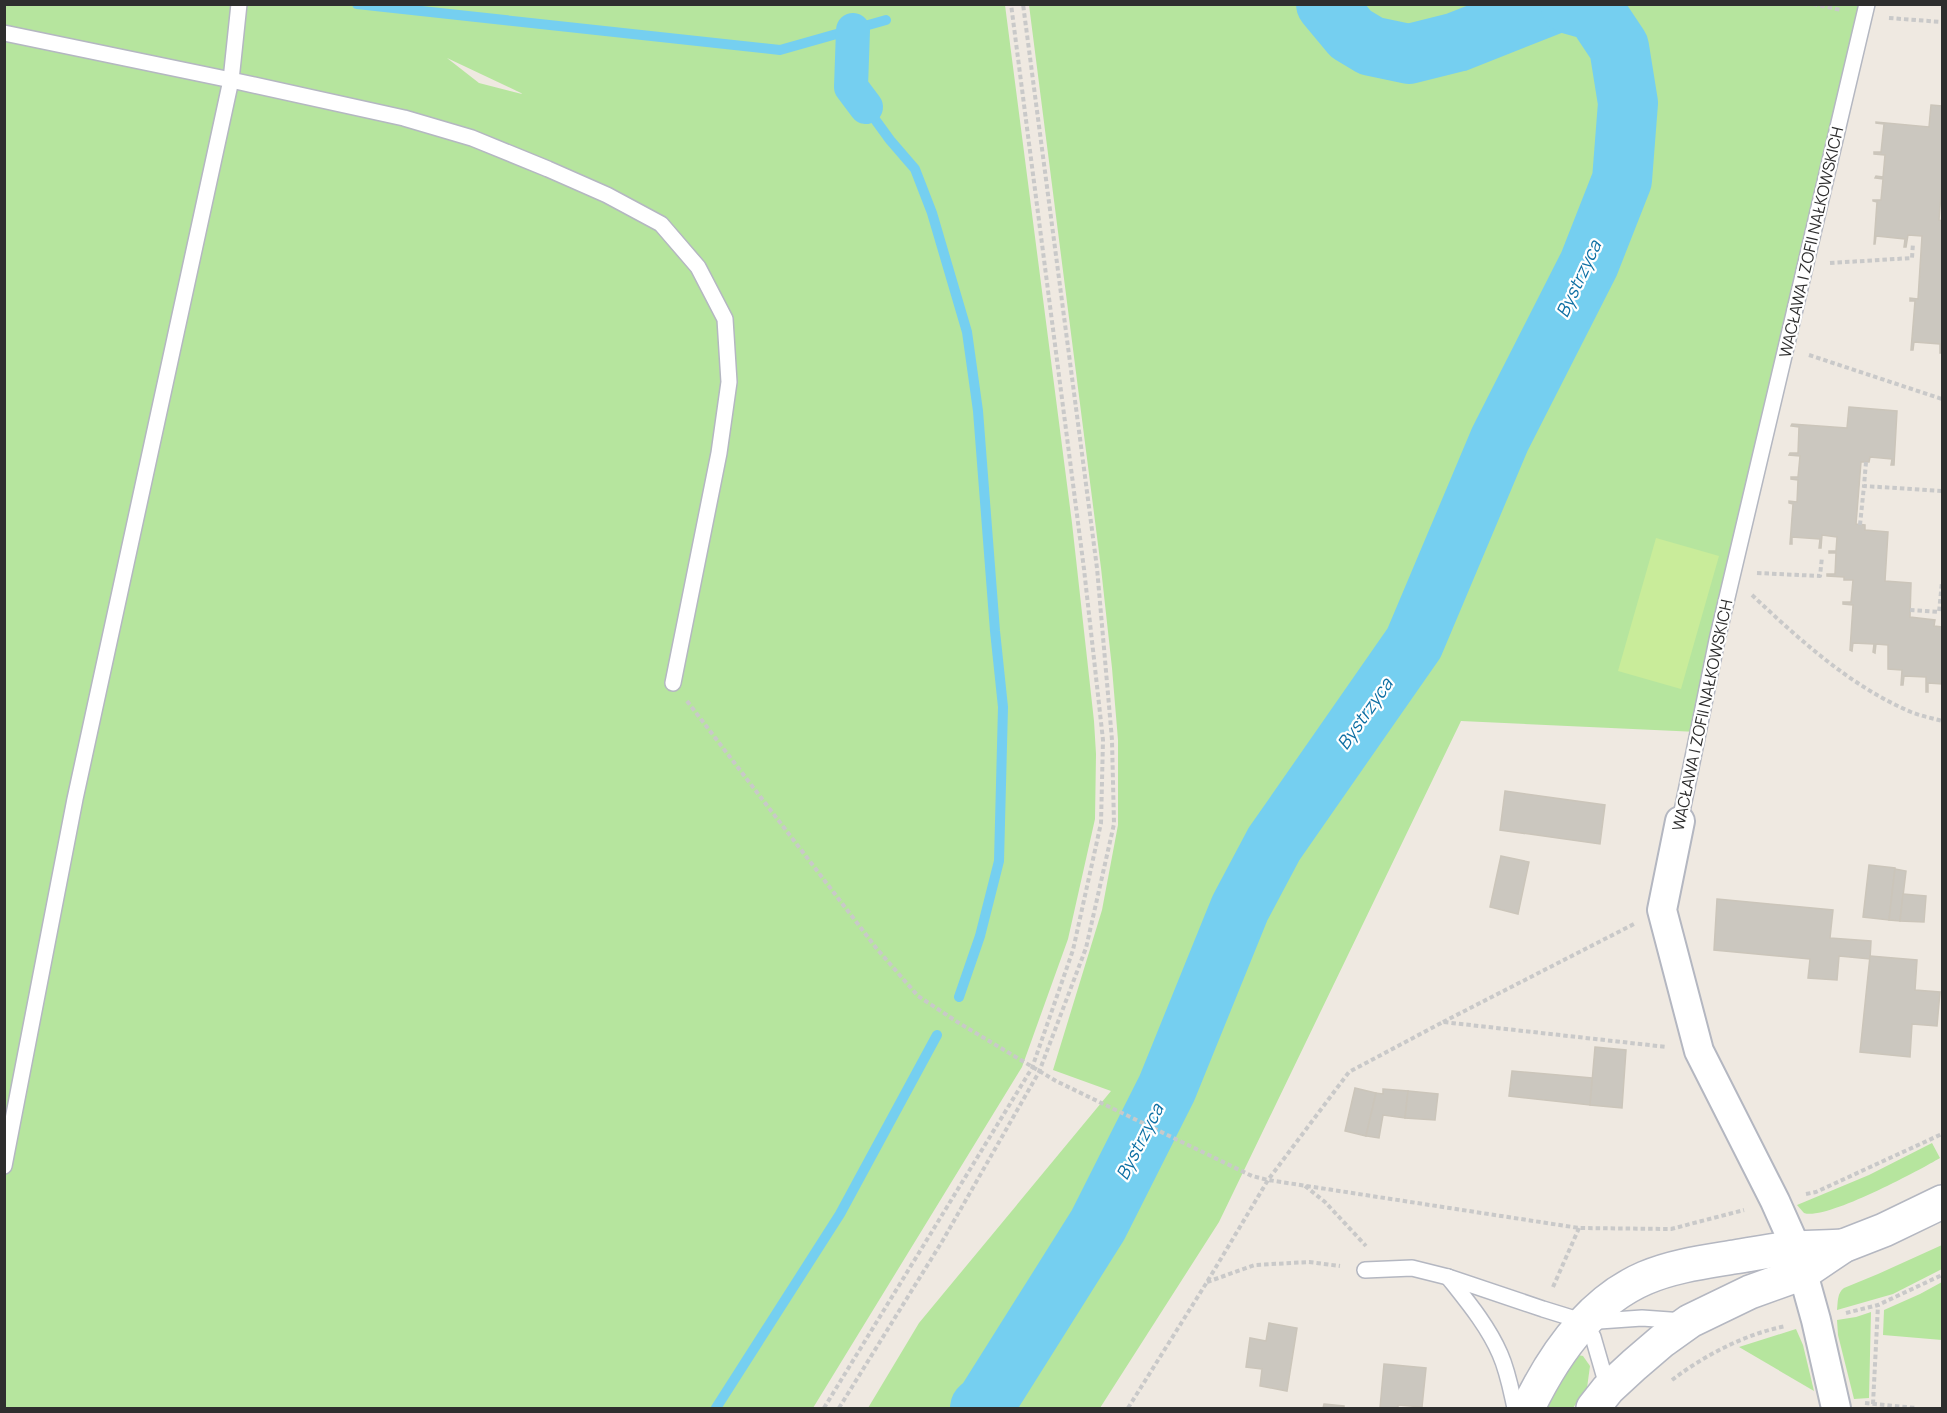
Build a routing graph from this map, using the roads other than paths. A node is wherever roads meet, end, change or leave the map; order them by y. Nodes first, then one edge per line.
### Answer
1 (239, 4) edge
2 (1866, 10) edge
3 (4, 33) edge
4 (231, 80) junction
5 (673, 683) road end
6 (1680, 821) joint
7 (4, 1166) edge
8 (1942, 1202) edge
9 (1799, 1260) junction
10 (1365, 1270) road end
11 (1448, 1277) junction
12 (1690, 1321) junction
13 (1585, 1322) junction
14 (1601, 1399) edge
15 (1515, 1408) edge
16 (1528, 1408) edge
17 (1836, 1408) edge

1 - 4 lane
2 - 6 lane, WACŁAWA I ZOFII NAŁKOWSKICH
3 - 4 lane
4 - 5 lane
4 - 7 lane
6 - 9 street, WACŁAWA I ZOFII NAŁKOWSKICH
8 - 9 street
9 - 12 street
9 - 13 street
9 - 17 street, WACŁAWA I ZOFII NAŁKOWSKICH
10 - 11 lane
11 - 13 lane
11 - 15 lane
12 - 13 lane
12 - 14 street
13 - 14 lane
13 - 16 street

